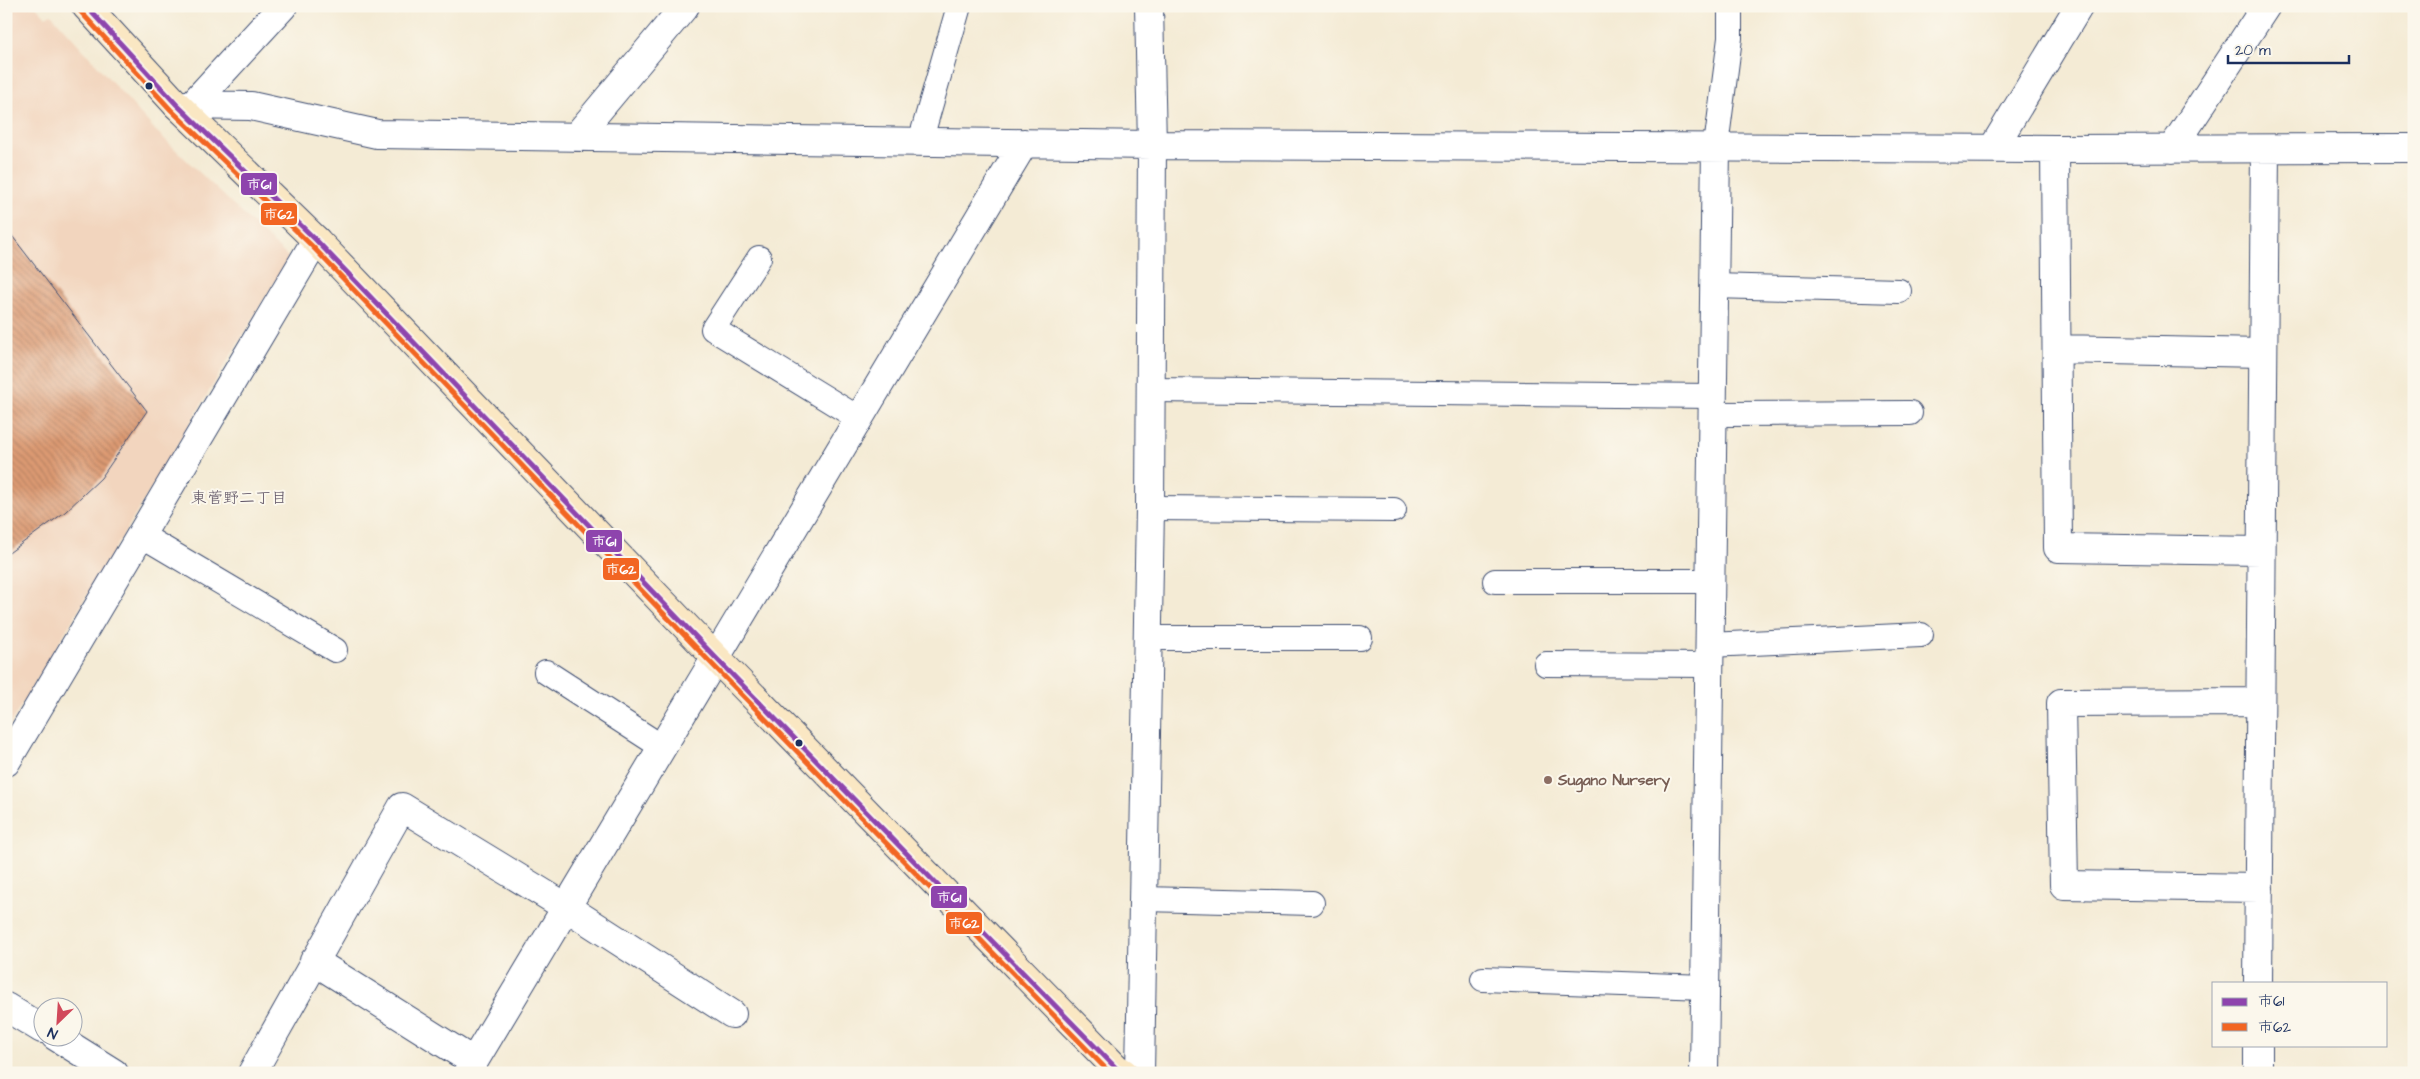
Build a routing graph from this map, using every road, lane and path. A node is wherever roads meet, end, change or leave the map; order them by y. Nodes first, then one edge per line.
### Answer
1 (86, 6) edge
2 (283, 6) edge
3 (685, 6) edge
4 (960, 6) edge
5 (1149, 6) edge
6 (1730, 6) edge
7 (2079, 6) edge
8 (2266, 6) edge
9 (185, 105) junction
10 (576, 137) junction
11 (920, 142) junction
12 (1024, 143) junction
13 (1152, 145) junction
14 (1716, 146) junction
15 (1993, 148) junction
16 (2414, 148) edge
17 (2055, 149) junction
18 (2172, 149) junction
19 (2265, 149) junction
20 (316, 240) junction
21 (759, 258) dead end
22 (1714, 286) junction
23 (1899, 291) dead end
24 (2056, 348) junction
25 (2264, 353) junction
26 (1149, 390) junction
27 (1712, 405) junction
28 (1910, 413) dead end
29 (858, 418) junction
30 (1150, 508) junction
31 (1394, 510) dead end
32 (141, 535) junction
33 (2262, 551) junction
34 (1494, 581) dead end
35 (1710, 581) junction
36 (1921, 635) dead end
37 (1146, 638) junction
38 (1360, 638) dead end
39 (335, 650) dead end
40 (1709, 655) junction
41 (715, 657) junction
42 (1546, 664) dead end
43 (546, 672) dead end
44 (2260, 702) junction
45 (662, 748) junction
46 (6, 762) edge
47 (2259, 888) junction
48 (1143, 899) junction
49 (1312, 903) dead end
50 (566, 907) junction
51 (314, 961) junction
52 (1483, 979) dead end
53 (2258, 982) edge
54 (1705, 987) junction
55 (6, 1007) edge
56 (732, 1014) dead end
57 (32, 1023) edge
58 (71, 1046) edge
59 (2258, 1046) edge
60 (470, 1067) edge
61 (1123, 1071) edge
62 (114, 1073) edge
63 (252, 1073) edge
64 (1704, 1073) edge
65 (2258, 1073) edge

1 - 9 street
2 - 9 street
3 - 10 street
4 - 11 lane
5 - 13 street
6 - 14 lane
7 - 15 street
8 - 18 street
9 - 10 street
9 - 20 street
10 - 11 street
11 - 12 street
12 - 13 street
12 - 29 street
13 - 14 street
13 - 26 street
14 - 15 street
14 - 22 street
15 - 17 street
16 - 19 street
17 - 18 street
17 - 24 street
18 - 19 street
19 - 25 street
20 - 32 street
20 - 41 street
21 - 29 lane
22 - 23 lane
22 - 27 street
24 - 25 street
24 - 33 street
25 - 33 street
26 - 27 lane
26 - 30 street
27 - 28 lane
27 - 35 street
29 - 41 street
30 - 31 lane
30 - 37 street
32 - 39 lane
32 - 46 street
33 - 44 street
34 - 35 lane
35 - 40 street
36 - 40 lane
37 - 38 lane
37 - 48 street
40 - 42 lane
40 - 54 street
41 - 45 street
41 - 61 street
43 - 45 lane
44 - 47 street
44 - 47 street
45 - 50 street
47 - 53 street
48 - 49 lane
48 - 61 street
50 - 51 street
50 - 56 street
50 - 60 street
51 - 60 street
51 - 63 street
52 - 54 lane
54 - 64 street
55 - 57 street
58 - 62 street
59 - 65 street

